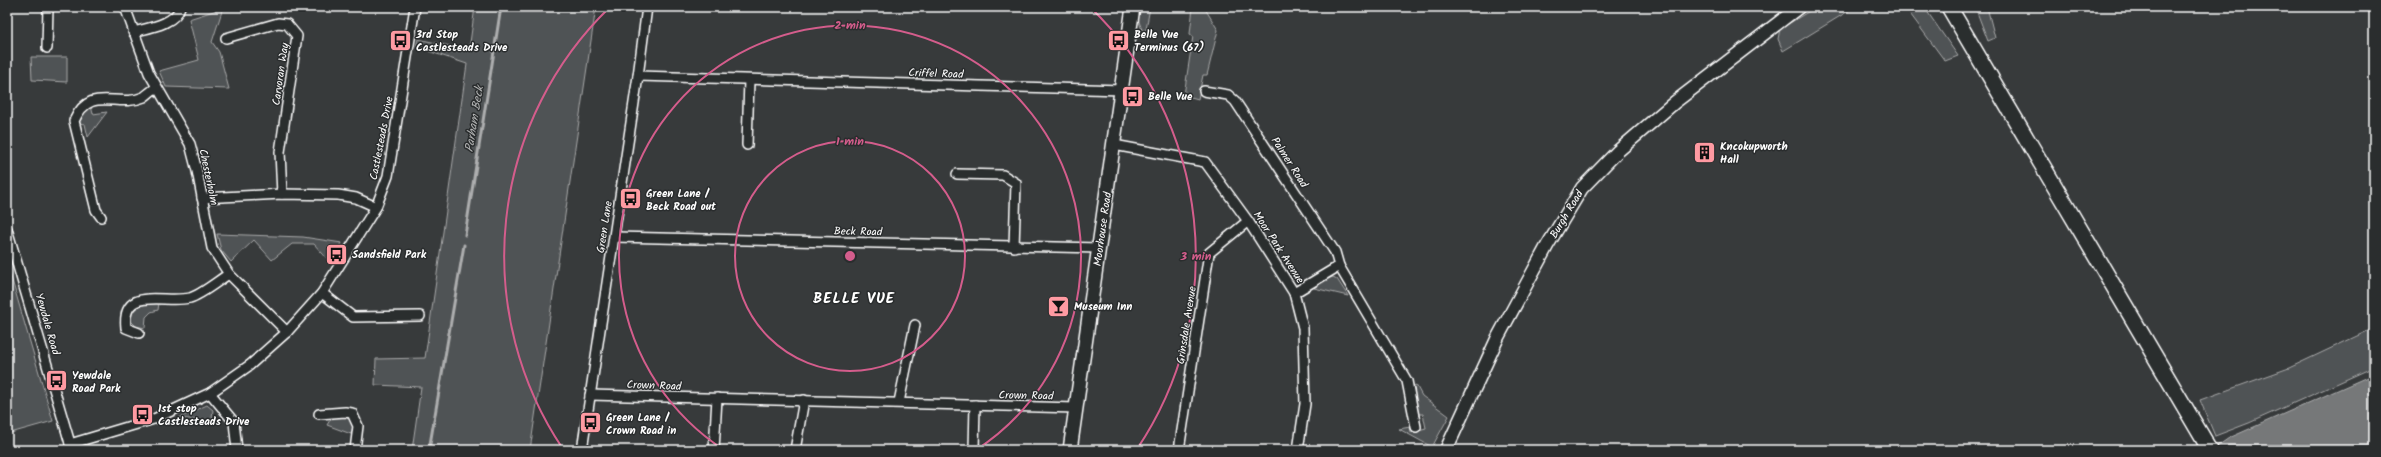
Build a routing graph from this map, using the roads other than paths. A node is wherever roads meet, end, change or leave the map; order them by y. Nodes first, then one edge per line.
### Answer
1 (48, 7) edge
2 (125, 7) edge
3 (180, 7) edge
4 (415, 7) edge
5 (647, 7) edge
6 (1133, 7) edge
7 (1799, 7) edge
8 (1949, 7) edge
9 (1957, 7) edge
10 (1963, 28) junction
11 (133, 32) junction
12 (226, 38) dead end
13 (47, 48) dead end
14 (638, 76) junction
15 (750, 80) junction
16 (156, 88) junction
17 (1122, 90) junction
18 (1204, 91) dead end
19 (747, 145) dead end
20 (1114, 145) junction
21 (957, 174) dead end
22 (282, 194) junction
23 (202, 198) junction
24 (376, 207) junction
25 (101, 217) dead end
26 (1248, 221) junction
27 (7, 229) edge
28 (615, 237) junction
29 (1014, 247) junction
30 (1100, 248) junction
31 (1339, 266) junction
32 (229, 274) junction
33 (322, 293) junction
34 (1294, 293) junction
35 (420, 316) dead end
36 (915, 325) dead end
37 (287, 332) junction
38 (139, 333) dead end
39 (210, 393) junction
40 (590, 395) junction
41 (717, 398) junction
42 (804, 400) junction
43 (899, 402) junction
44 (975, 405) junction
45 (1076, 408) junction
46 (319, 414) dead end
47 (1416, 427) dead end
48 (71, 447) edge
49 (237, 450) edge
50 (355, 450) edge
51 (582, 450) edge
52 (714, 450) edge
53 (795, 450) edge
54 (974, 450) edge
55 (1070, 450) edge
56 (1179, 450) edge
57 (1298, 450) edge
58 (1446, 450) edge
59 (2210, 450) edge

1 - 13 street
2 - 11 street, Chesterholm
3 - 11 street
4 - 24 street, Castlesteads Drive
5 - 14 street, Green Lane
6 - 17 main road, Moorhouse Road
7 - 58 street, Burgh Road
8 - 10 highway
9 - 10 highway
10 - 59 highway
11 - 16 street, Chesterholm
12 - 22 street, Carvoran Way
14 - 15 street, Criffel Road
14 - 28 street, Green Lane
15 - 17 street, Criffel Road
15 - 19 street
16 - 23 street, Chesterholm
16 - 25 street
17 - 20 main road, Moorhouse Road
18 - 31 street, Palmer Road
20 - 26 street, Moor Park Avenue
20 - 30 main road, Moorhouse Road
21 - 29 street
22 - 23 street
22 - 24 street
23 - 32 street, Chesterholm
24 - 33 street, Castlesteads Drive
26 - 34 street, Moor Park Avenue
26 - 56 street, Grinsdale Avenue
27 - 48 street, Yewdale Road
28 - 29 street, Beck Road
28 - 40 street, Green Lane
29 - 30 street, Beck Road
30 - 45 main road, Moorhouse Road
31 - 34 street
31 - 47 street, Palmer Road
32 - 37 street, Chesterholm
32 - 38 street
33 - 35 street
33 - 37 street, Castlesteads Drive
34 - 57 street, Moor Park Avenue
36 - 43 street
37 - 39 street, Castlesteads Drive
39 - 48 street, Castlesteads Drive
39 - 49 street
40 - 41 street, Crown Road
40 - 51 street, Green Lane
41 - 42 street, Crown Road
41 - 52 street
42 - 43 street, Crown Road
42 - 53 street
43 - 44 street, Crown Road
44 - 45 street, Crown Road
44 - 54 street
45 - 55 main road, Moorhouse Road
46 - 50 street

